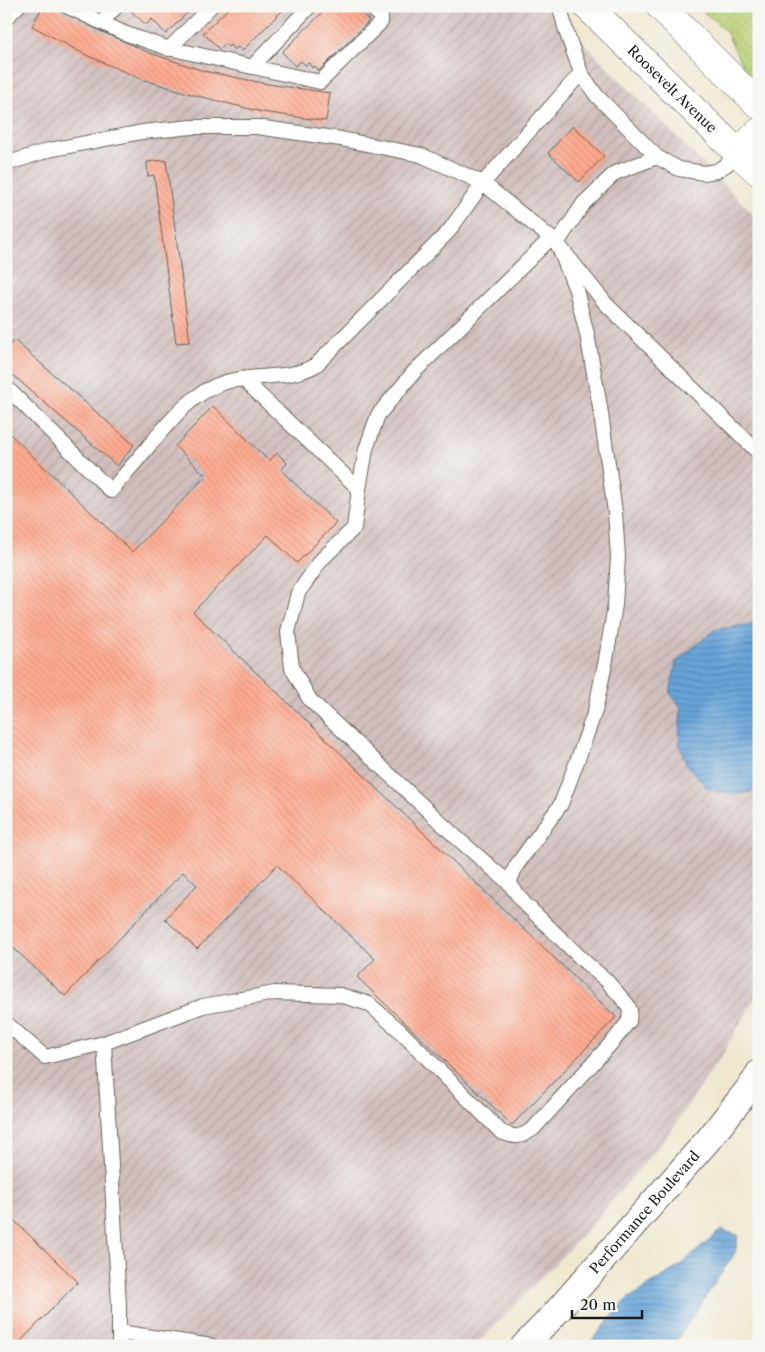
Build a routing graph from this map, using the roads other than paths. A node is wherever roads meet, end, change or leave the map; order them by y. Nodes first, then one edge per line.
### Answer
1 (18, 6) edge
2 (66, 6) edge
3 (117, 6) edge
4 (211, 6) edge
5 (310, 6) edge
6 (370, 6) edge
7 (562, 6) edge
8 (587, 6) edge
9 (660, 6) edge
10 (6, 18) edge
11 (104, 23) junction
12 (170, 49) junction
13 (252, 67) junction
14 (580, 73) junction
15 (759, 105) edge
16 (759, 132) edge
17 (738, 153) junction
18 (657, 157) junction
19 (6, 164) edge
20 (759, 172) edge
21 (483, 183) junction
22 (554, 241) junction
23 (243, 379) junction
24 (6, 387) edge
25 (759, 453) edge
26 (359, 489) junction
27 (509, 883) junction
28 (6, 1023) edge
29 (104, 1043) junction
30 (757, 1082) edge
31 (119, 1339) edge
32 (212, 1346) edge
33 (524, 1346) edge

1 - 10 lane
2 - 11 lane
3 - 11 lane
4 - 12 lane
5 - 13 lane
6 - 13 lane
7 - 14 lane
8 - 17 main road, Roosevelt Avenue
9 - 15 main road
11 - 12 lane
12 - 13 lane
14 - 18 lane
14 - 21 lane
16 - 17 main road
17 - 18 lane
17 - 20 main road, Roosevelt Avenue
18 - 22 lane
19 - 21 lane
21 - 22 lane
21 - 23 lane
22 - 25 lane
22 - 26 lane
22 - 27 lane
23 - 24 lane
23 - 26 lane
26 - 27 lane
27 - 29 lane
28 - 29 lane
29 - 31 lane
30 - 33 street, Performance Boulevard
31 - 32 lane

